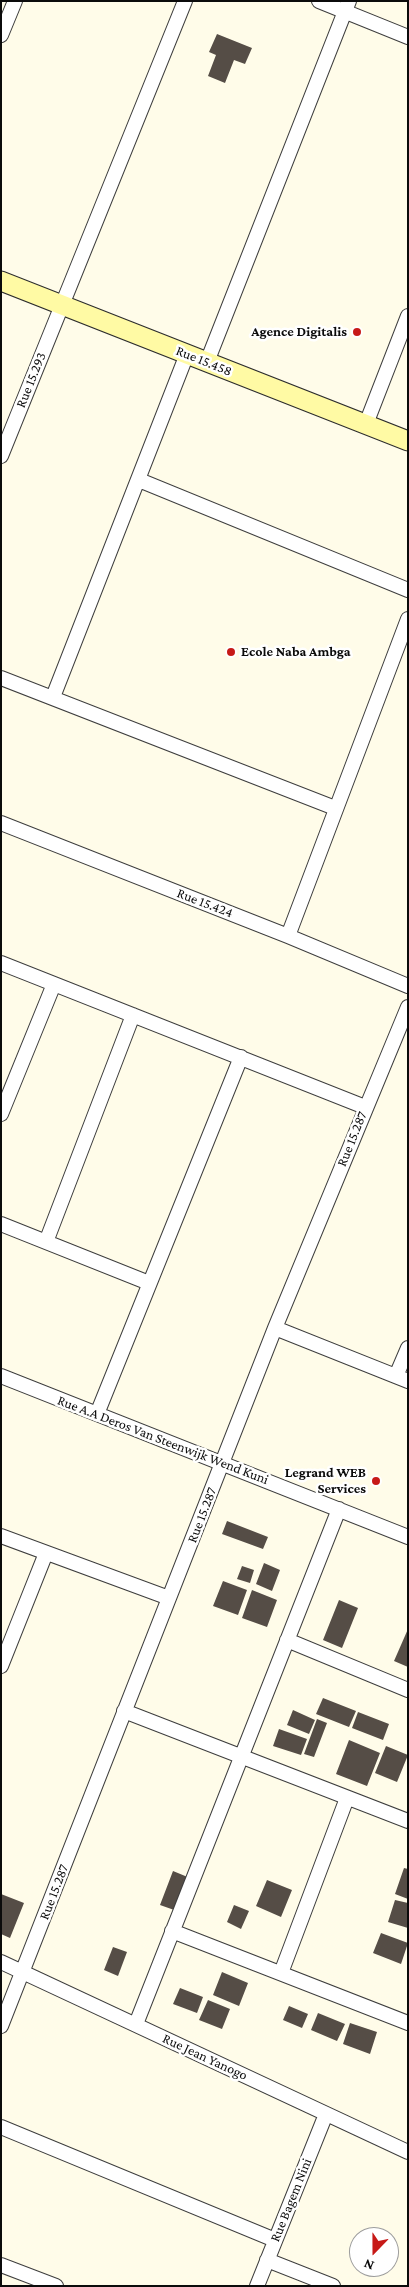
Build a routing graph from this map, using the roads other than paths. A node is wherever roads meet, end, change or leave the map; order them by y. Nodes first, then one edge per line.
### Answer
1 (15, 1) edge
2 (185, 1) edge
3 (319, 1) edge
4 (347, 6) edge
5 (1, 35) edge
6 (408, 37) edge
7 (1, 281) edge
8 (62, 304) junction
9 (408, 316) edge
10 (187, 354) junction
11 (207, 362) junction
12 (366, 424) junction
13 (6, 430) edge
14 (408, 440) edge
15 (1, 456) edge
16 (139, 480) junction
17 (408, 590) edge
18 (408, 619) edge
19 (1, 678) edge
20 (53, 697) junction
21 (335, 808) junction
22 (1, 823) edge
23 (288, 936) junction
24 (1, 963) edge
25 (54, 984) junction
26 (408, 986) edge
27 (408, 1007) edge
28 (132, 1015) junction
29 (241, 1057) junction
30 (365, 1107) junction
31 (1, 1114) edge
32 (1, 1224) edge
33 (46, 1242) junction
34 (149, 1283) junction
35 (275, 1328) junction
36 (408, 1348) edge
37 (1, 1376) edge
38 (402, 1379) edge
39 (97, 1414) junction
40 (222, 1463) junction
41 (339, 1509) junction
42 (1, 1536) edge
43 (408, 1537) edge
44 (46, 1553) junction
45 (169, 1598) junction
46 (287, 1640) junction
47 (1, 1666) edge
48 (408, 1690) edge
49 (124, 1711) junction
50 (241, 1757) junction
51 (347, 1798) junction
52 (408, 1822) edge
53 (172, 1931) junction
54 (1, 1962) edge
55 (23, 1972) junction
56 (281, 1974) junction
57 (407, 2020) edge
58 (136, 2024) junction
59 (1, 2026) edge
60 (326, 2114) junction
61 (1, 2127) edge
62 (408, 2152) edge
63 (275, 2240) junction
64 (267, 2260) junction
65 (1, 2265) edge
66 (42, 2283) edge
67 (56, 2286) edge
68 (257, 2286) edge
69 (333, 2286) edge

1 - 5 street
2 - 8 street, Rue 15.293
3 - 4 street
4 - 6 street
4 - 11 street
7 - 8 main road, Rue 15.458
8 - 10 main road, Rue 15.458
8 - 13 street, Rue 15.293
9 - 12 street
10 - 11 main road, Rue 15.458
10 - 16 street
11 - 12 main road, Rue 15.458
12 - 14 main road, Rue 15.458
13 - 15 street, Rue 15.293
16 - 17 street
16 - 20 street
18 - 21 street
19 - 20 street
20 - 21 street
21 - 23 street
22 - 23 street, Rue 15.424
23 - 26 street, Rue 15.424
24 - 25 street
25 - 28 street
25 - 31 street
27 - 30 street, Rue 15.287
28 - 29 street
28 - 33 street
29 - 30 street
29 - 34 street
30 - 35 street, Rue 15.287
32 - 33 street
33 - 34 street
34 - 39 street
35 - 38 street
35 - 40 street, Rue 15.287
36 - 38 street
37 - 39 street, Rue A.A Deros Van Steenwijk Wend Kuni
39 - 40 street, Rue A.A Deros Van Steenwijk Wend Kuni
40 - 41 street, Rue A.A Deros Van Steenwijk Wend Kuni
40 - 45 street, Rue 15.287
41 - 43 street, Rue A.A Deros Van Steenwijk Wend Kuni
41 - 46 street
42 - 44 street
44 - 45 street
44 - 47 street
45 - 49 street, Rue 15.287
46 - 48 street
46 - 50 street
49 - 50 street
49 - 55 street, Rue 15.287
50 - 51 street
50 - 53 street
51 - 52 street
51 - 56 street
53 - 56 street
53 - 58 street
54 - 55 street, Rue Jean Yanogo
55 - 58 street, Rue Jean Yanogo
55 - 59 street, Rue 15.287
56 - 57 street
58 - 60 street, Rue Jean Yanogo
60 - 62 street, Rue Jean Yanogo
60 - 63 street, Rue Bagem Nini
61 - 63 street
63 - 64 street, Rue Bagem Nini
64 - 68 street, Rue Bagem Nini
64 - 69 street
65 - 66 street
66 - 67 street

